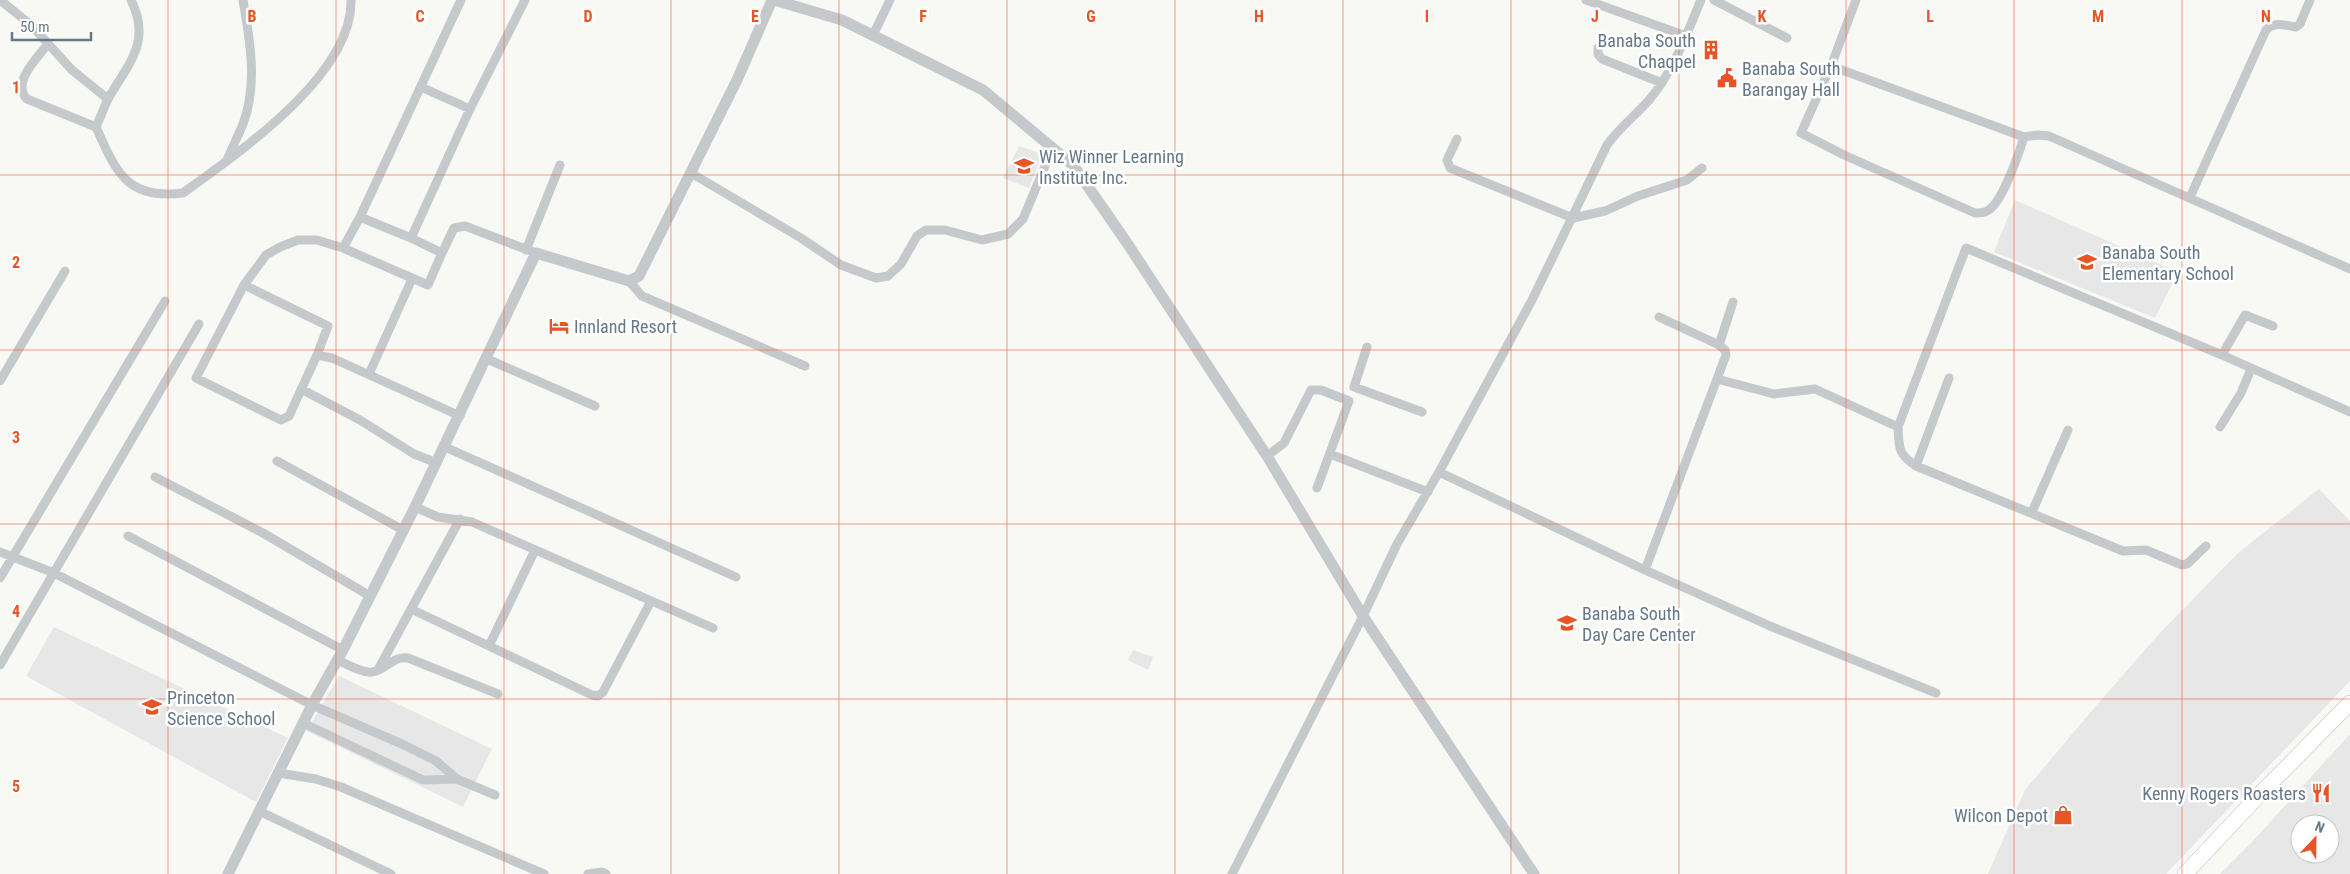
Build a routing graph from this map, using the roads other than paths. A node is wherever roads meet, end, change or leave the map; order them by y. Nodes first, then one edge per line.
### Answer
1 (0, 0) edge
2 (131, 0) edge
3 (243, 0) edge
4 (351, 0) edge
5 (461, 0) edge
6 (524, 0) edge
7 (773, 0) edge
8 (890, 0) edge
9 (1586, 0) edge
10 (1702, 0) edge
11 (1714, 0) edge
12 (1856, 0) edge
13 (2310, 0) edge
14 (873, 35) junction
15 (1686, 36) junction
16 (1787, 38) dead end
17 (48, 44) junction
18 (1598, 48) dead end
19 (1831, 66) junction
20 (1662, 83) junction
21 (421, 87) junction
22 (108, 99) junction
23 (470, 109) junction
24 (96, 127) junction
25 (2024, 137) junction
26 (1456, 139) dead end
27 (1053, 147) junction
28 (226, 162) junction
29 (560, 165) dead end
30 (1702, 168) dead end
31 (691, 173) junction
32 (2190, 197) junction
33 (360, 217) junction
34 (1573, 218) junction
35 (411, 238) junction
36 (343, 248) junction
37 (531, 252) junction
38 (442, 253) junction
39 (2350, 269) edge
40 (65, 271) dead end
41 (412, 279) junction
42 (629, 281) junction
43 (244, 285) junction
44 (165, 302) dead end
45 (1733, 302) dead end
46 (1659, 317) dead end
47 (199, 324) dead end
48 (2273, 326) dead end
49 (1719, 345) junction
50 (1367, 347) dead end
51 (317, 355) junction
52 (2222, 355) junction
53 (487, 359) junction
54 (806, 366) dead end
55 (2251, 370) junction
56 (369, 374) junction
57 (1949, 378) dead end
58 (1717, 379) junction
59 (0, 381) edge
60 (1354, 387) junction
61 (301, 389) junction
62 (1349, 401) junction
63 (595, 406) dead end
64 (1422, 412) dead end
65 (2350, 412) edge
66 (460, 416) junction
67 (1898, 427) junction
68 (2220, 427) dead end
69 (2068, 430) dead end
70 (445, 447) junction
71 (1330, 454) junction
72 (1267, 456) junction
73 (277, 461) dead end
74 (437, 463) junction
75 (1916, 466) junction
76 (1439, 472) junction
77 (154, 477) dead end
78 (1317, 488) dead end
79 (1428, 492) junction
80 (415, 508) junction
81 (2032, 512) junction
82 (460, 519) junction
83 (403, 530) junction
84 (128, 536) dead end
85 (2206, 546) dead end
86 (535, 550) junction
87 (0, 552) edge
88 (13, 557) junction
89 (1645, 570) junction
90 (54, 574) junction
91 (736, 577) dead end
92 (0, 578) edge
93 (370, 596) junction
94 (651, 601) junction
95 (411, 609) junction
96 (1363, 616) junction
97 (713, 628) dead end
98 (488, 646) junction
99 (343, 650) junction
100 (337, 660) junction
101 (0, 665) edge
102 (378, 671) junction
103 (1936, 693) dead end
104 (498, 694) dead end
105 (2350, 703) edge
106 (312, 705) junction
107 (303, 723) junction
108 (278, 773) junction
109 (457, 779) junction
110 (495, 795) dead end
111 (259, 811) junction
112 (228, 874) edge
113 (391, 874) edge
114 (544, 874) edge
115 (588, 874) edge
116 (606, 874) edge
117 (1232, 874) edge
118 (1534, 874) edge
119 (2185, 874) edge

1 - 17 street
2 - 22 street
3 - 28 street
4 - 28 street
5 - 21 street
6 - 23 street
7 - 14 street
7 - 31 street
8 - 14 street
9 - 15 street
10 - 15 street
11 - 16 street
12 - 19 street
13 - 32 street
14 - 27 street
15 - 20 street
17 - 22 street
17 - 24 street
18 - 20 street
19 - 25 street
19 - 25 street
20 - 34 street
21 - 23 street
21 - 33 street
22 - 24 street
23 - 35 street
24 - 28 street
25 - 32 street
26 - 34 street
27 - 31 street
27 - 72 street
29 - 37 street
30 - 34 street
31 - 42 street
32 - 39 street
33 - 35 street
33 - 36 street
34 - 76 street
35 - 38 street
36 - 41 street
36 - 43 street
37 - 38 street
37 - 42 street
37 - 53 street
38 - 41 street
40 - 59 street
41 - 56 street
42 - 54 street
43 - 51 street
43 - 61 street
44 - 88 street
45 - 49 street
46 - 49 street
47 - 90 street
48 - 52 street
49 - 58 street
50 - 60 street
51 - 56 street
51 - 61 street
52 - 55 street
52 - 67 street
53 - 63 street
53 - 66 street
55 - 65 street
55 - 68 street
56 - 66 street
57 - 75 street
58 - 67 street
58 - 89 street
60 - 62 street
60 - 64 street
61 - 74 street
62 - 71 street
62 - 72 street
66 - 70 street
67 - 75 street
69 - 81 street
70 - 74 street
70 - 91 street
71 - 78 street
71 - 79 street
72 - 96 street
73 - 83 street
74 - 80 street
75 - 81 street
76 - 79 street
76 - 89 street
77 - 93 street
79 - 96 street
80 - 82 street
80 - 83 street
81 - 85 street
82 - 86 street
82 - 95 street
83 - 93 street
84 - 99 street
86 - 94 street
86 - 98 street
87 - 88 street
88 - 90 street
88 - 92 street
89 - 103 street
90 - 101 street
90 - 106 street
93 - 99 street
94 - 97 street
94 - 98 street
95 - 98 street
95 - 102 street
96 - 117 street
96 - 118 street
99 - 100 street
100 - 102 street
100 - 106 street
102 - 104 street
105 - 119 highway
106 - 107 street
106 - 109 street
107 - 108 street
107 - 109 street
108 - 111 street
108 - 114 street
109 - 110 street
111 - 112 street
111 - 113 street
115 - 116 street

